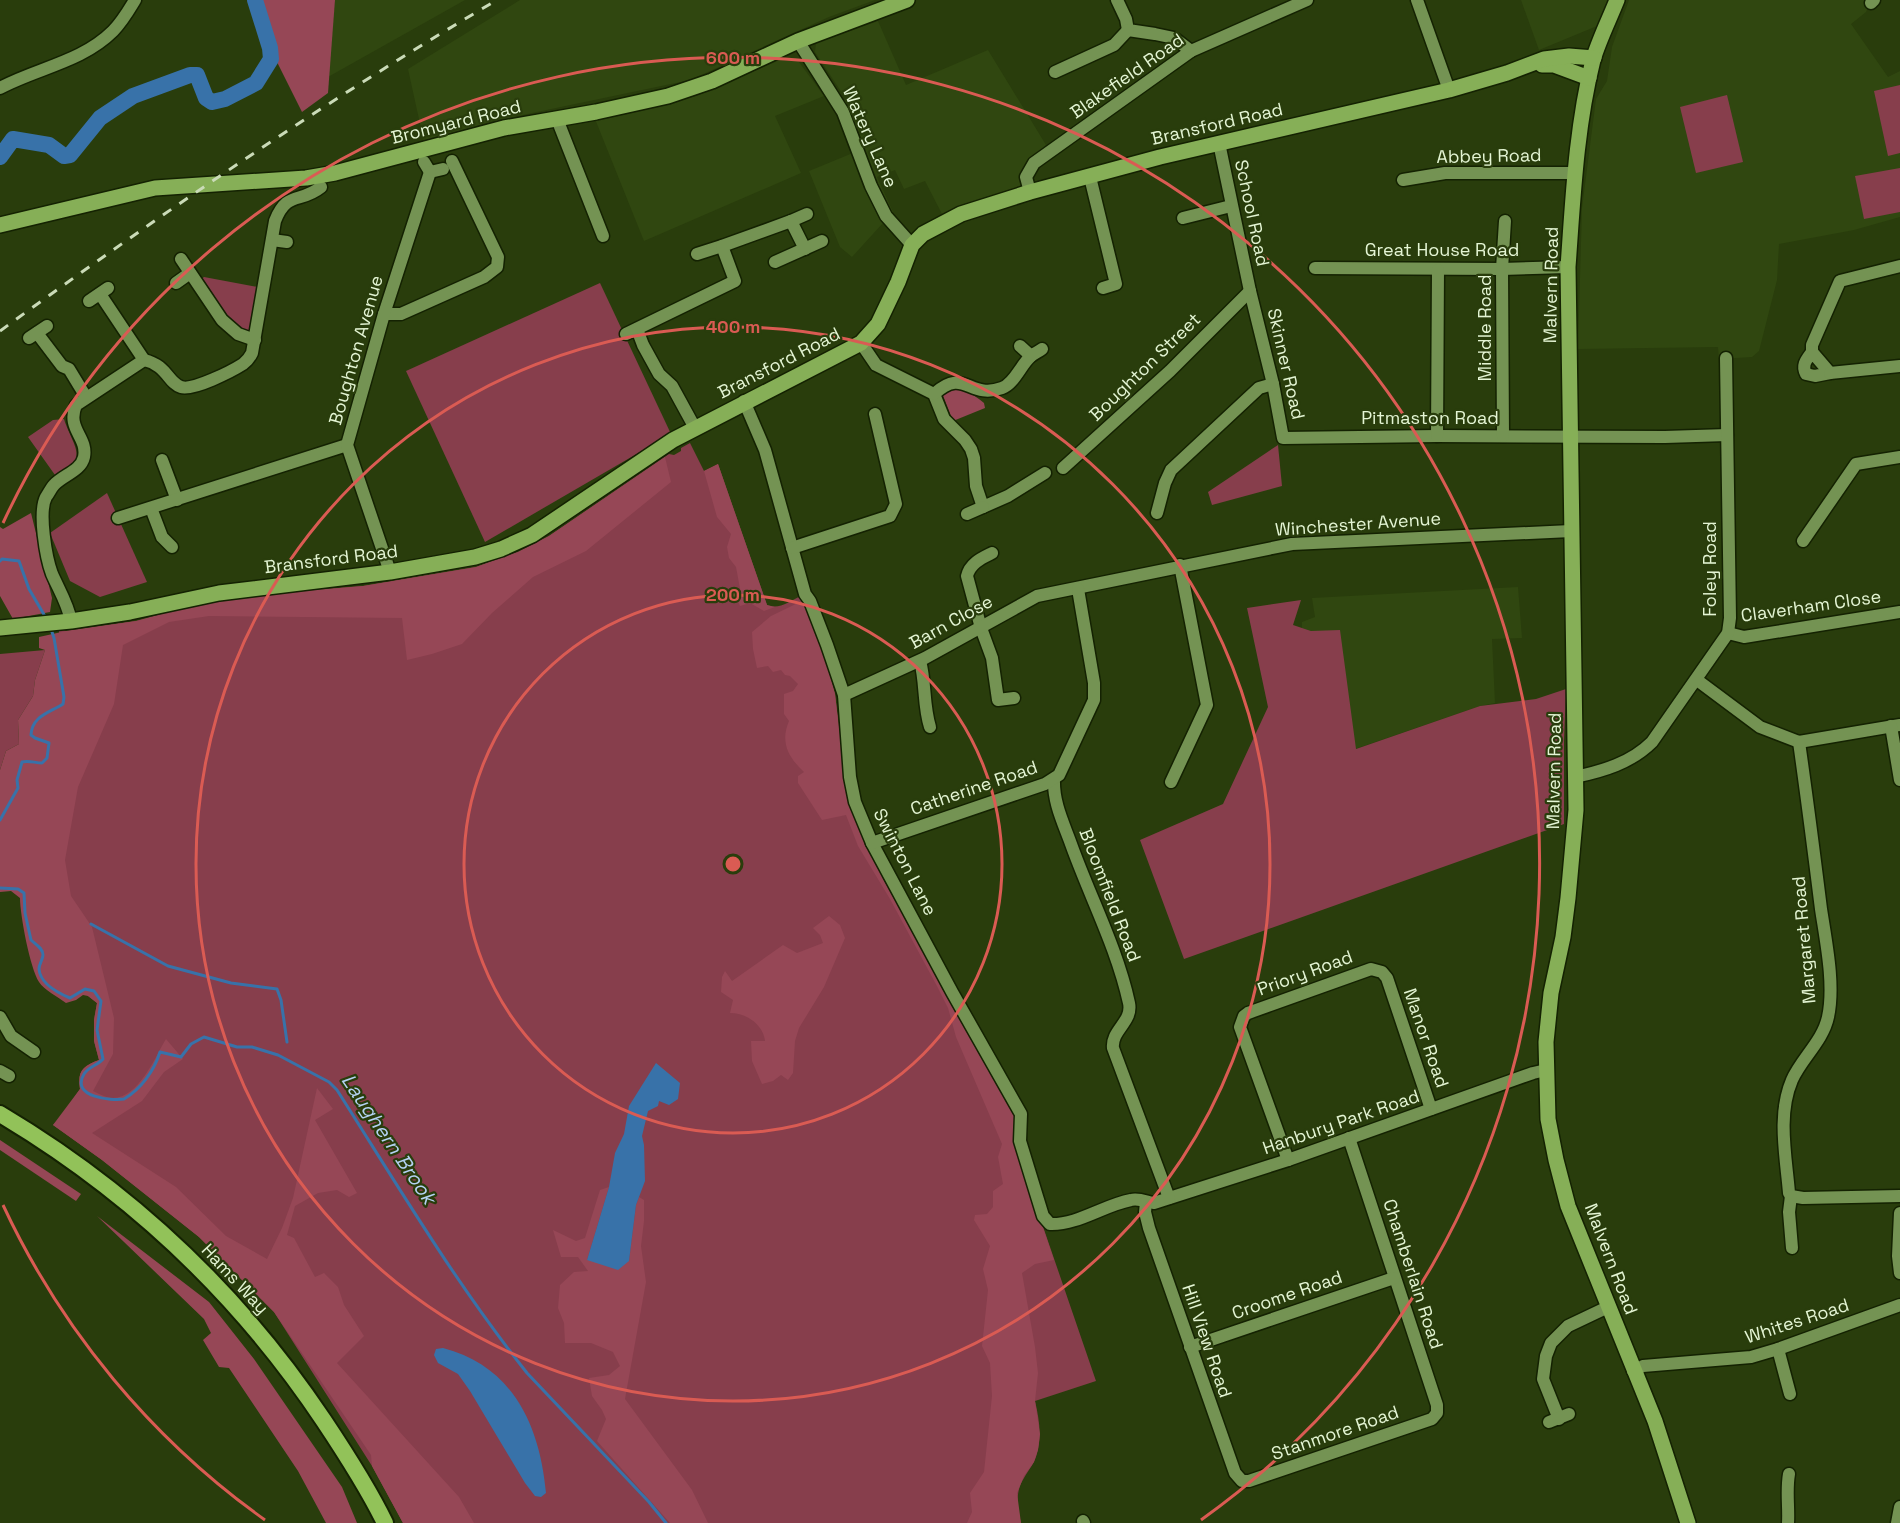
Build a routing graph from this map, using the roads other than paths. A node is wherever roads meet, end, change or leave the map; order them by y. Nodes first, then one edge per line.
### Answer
1 (135, 0) edge
2 (907, 0) edge
3 (1116, 0) edge
4 (1307, 0) edge
5 (1417, 0) edge
6 (1617, 0) edge
7 (1128, 30) junction
8 (798, 42) junction
9 (1191, 51) junction
10 (1594, 58) junction
11 (1530, 65) junction
12 (1055, 72) dead end
13 (1589, 78) junction
14 (0, 88) edge
15 (1449, 90) junction
16 (557, 119) junction
17 (1219, 143) junction
18 (1576, 172) junction
19 (1090, 177) junction
20 (1403, 180) dead end
21 (323, 182) junction
22 (1030, 192) junction
23 (1231, 206) junction
24 (807, 214) dead end
25 (1183, 218) dead end
26 (791, 221) junction
27 (1505, 221) dead end
28 (0, 225) edge
29 (603, 236) dead end
30 (272, 240) junction
31 (822, 241) dead end
32 (287, 242) dead end
33 (912, 244) junction
34 (722, 246) junction
35 (805, 249) junction
36 (697, 254) dead end
37 (181, 259) dead end
38 (775, 262) dead end
39 (1900, 266) edge
40 (1568, 267) junction
41 (1315, 268) dead end
42 (1503, 269) junction
43 (1437, 270) junction
44 (190, 273) junction
45 (176, 283) dead end
46 (1103, 288) dead end
47 (1250, 291) junction
48 (99, 294) dead end
49 (384, 314) junction
50 (38, 332) dead end
51 (255, 340) junction
52 (861, 343) junction
53 (1020, 346) dead end
54 (1042, 349) dead end
55 (1812, 352) junction
56 (1030, 356) junction
57 (1726, 358) dead end
58 (144, 360) junction
59 (1899, 370) edge
60 (1830, 372) junction
61 (1273, 384) junction
62 (934, 394) junction
63 (86, 397) junction
64 (744, 401) junction
65 (875, 414) dead end
66 (694, 428) junction
67 (1727, 435) junction
68 (1437, 436) junction
69 (1503, 436) junction
70 (1569, 436) junction
71 (1291, 438) joint
72 (347, 445) junction
73 (1900, 457) edge
74 (162, 460) dead end
75 (1027, 468) dead end
76 (1063, 468) dead end
77 (177, 500) junction
78 (983, 507) junction
79 (151, 508) junction
80 (1157, 513) dead end
81 (967, 514) dead end
82 (118, 518) dead end
83 (1571, 531) junction
84 (1803, 541) dead end
85 (172, 547) dead end
86 (792, 548) junction
87 (992, 553) dead end
88 (1180, 566) junction
89 (390, 572) junction
90 (1078, 589) junction
91 (1900, 612) edge
92 (65, 622) junction
93 (0, 628) edge
94 (981, 628) junction
95 (1728, 633) junction
96 (920, 661) junction
97 (1696, 680) junction
98 (844, 695) junction
99 (1014, 698) dead end
100 (1896, 726) edge
101 (930, 727) dead end
102 (1799, 742) junction
103 (1575, 777) junction
104 (1054, 779) junction
105 (1900, 780) edge
106 (1171, 782) dead end
107 (872, 843) junction
108 (1386, 978) joint
109 (0, 1017) edge
110 (34, 1052) dead end
111 (1546, 1070) junction
112 (1431, 1109) junction
113 (0, 1114) edge
114 (1349, 1138) junction
115 (1288, 1160) junction
116 (1900, 1196) edge
117 (1797, 1197) junction
118 (1169, 1198) junction
119 (1146, 1202) junction
120 (1900, 1213) edge
121 (1792, 1248) dead end
122 (1900, 1273) edge
123 (1395, 1278) junction
124 (1900, 1305) edge
125 (1608, 1307) junction
126 (1190, 1347) junction
127 (1778, 1349) junction
128 (1634, 1371) junction
129 (1790, 1394) dead end
130 (1559, 1418) dead end
131 (1431, 1419) joint
132 (1789, 1474) dead end
133 (1249, 1481) joint
134 (1900, 1507) edge
135 (385, 1523) edge
136 (1688, 1523) edge
137 (1788, 1523) edge
138 (1897, 1523) edge

1 - 14 street
2 - 8 main road, Bromyard Road
3 - 7 street
4 - 9 street, Blakefield Road
5 - 15 street
6 - 10 main road, Malvern Road
7 - 9 street
7 - 12 street
8 - 16 main road, Bromyard Road
8 - 33 street, Watery Lane
9 - 22 street, Blakefield Road
10 - 11 main road, Bransford Road
10 - 13 main road, Malvern Road
11 - 13 main road, Bransford Road
11 - 15 main road, Bransford Road
13 - 18 main road, Malvern Road
15 - 17 main road, Bransford Road
16 - 21 main road, Bromyard Road
16 - 29 street
17 - 19 main road, Bransford Road
17 - 23 street, School Road
18 - 20 street, Abbey Road
18 - 40 main road, Malvern Road
19 - 22 main road, Bransford Road
19 - 46 street
21 - 28 main road, Bromyard Road
21 - 30 street
22 - 33 main road, Bransford Road
23 - 25 street
23 - 47 street, School Road
24 - 26 street
26 - 34 street
26 - 35 street
27 - 42 street, Middle Road
30 - 32 street
30 - 51 street
31 - 35 street
33 - 52 main road, Bransford Road
34 - 36 street
34 - 66 street
35 - 38 street
37 - 44 street
39 - 55 street
40 - 42 street, Great House Road
40 - 70 main road, Malvern Road
41 - 43 street, Great House Road
42 - 43 street, Great House Road
42 - 69 street, Middle Road
43 - 68 street
44 - 45 street
44 - 51 street
47 - 61 street, Skinner Road
47 - 76 street, Boughton Street
48 - 58 street
49 - 49 street, Boughton Avenue
49 - 72 street, Boughton Avenue
50 - 63 street
51 - 58 street
52 - 62 street
52 - 64 main road, Bransford Road
53 - 56 street
54 - 56 street
55 - 60 street
55 - 60 street
56 - 62 street
57 - 67 street, Foley Road
58 - 63 street
59 - 60 street
61 - 71 street, Skinner Road
61 - 80 street
62 - 78 street
63 - 92 street
64 - 66 main road, Bransford Road
64 - 86 street, Swinton Lane
65 - 86 street
66 - 89 main road, Bransford Road
67 - 70 street, Pitmaston Road
67 - 95 street, Foley Road
68 - 69 street, Pitmaston Road
68 - 71 street, Pitmaston Road
69 - 70 street, Pitmaston Road
70 - 83 main road, Malvern Road
72 - 77 street
72 - 89 street, Boughton Avenue
73 - 84 street
74 - 77 street
75 - 78 street
77 - 79 street
78 - 81 street
79 - 82 street
79 - 85 street
83 - 88 street, Winchester Avenue
83 - 103 main road, Malvern Road
86 - 98 street, Swinton Lane
87 - 94 street
88 - 90 street, Winchester Avenue
88 - 106 street
89 - 92 main road, Bransford Road
90 - 94 street, Barn Close
90 - 104 street
91 - 95 street, Claverham Close
92 - 93 main road, Bransford Road
94 - 96 street, Barn Close
94 - 99 street
95 - 97 street, Foley Road
96 - 98 street, Barn Close
96 - 101 street
97 - 102 street
97 - 103 street, Foley Road
98 - 107 street, Swinton Lane
100 - 102 street
100 - 105 street
102 - 117 street, Margaret Road
103 - 111 main road, Malvern Road
104 - 107 street, Catherine Road
104 - 118 street, Bloomfield Road
107 - 119 street, Swinton Lane
108 - 112 street, Manor Road
108 - 115 street, Priory Road
109 - 110 street
111 - 112 street, Hanbury Park Road
111 - 125 main road, Malvern Road
112 - 114 street, Hanbury Park Road
113 - 135 highway, Hams Way
114 - 115 street, Hanbury Park Road
114 - 123 street, Chamberlain Road
115 - 118 street, Hanbury Park Road
116 - 117 street
117 - 121 street, Margaret Road
118 - 119 street, Hanbury Park Road
119 - 126 street, Hill View Road
120 - 122 street
123 - 126 street, Croome Road
123 - 131 street, Chamberlain Road
124 - 127 street, Whites Road
125 - 128 main road, Malvern Road
125 - 130 street
126 - 133 street, Hill View Road
127 - 128 street, Whites Road
127 - 129 street
128 - 136 main road, Malvern Road
131 - 133 street, Stanmore Road
132 - 137 street
134 - 138 street

